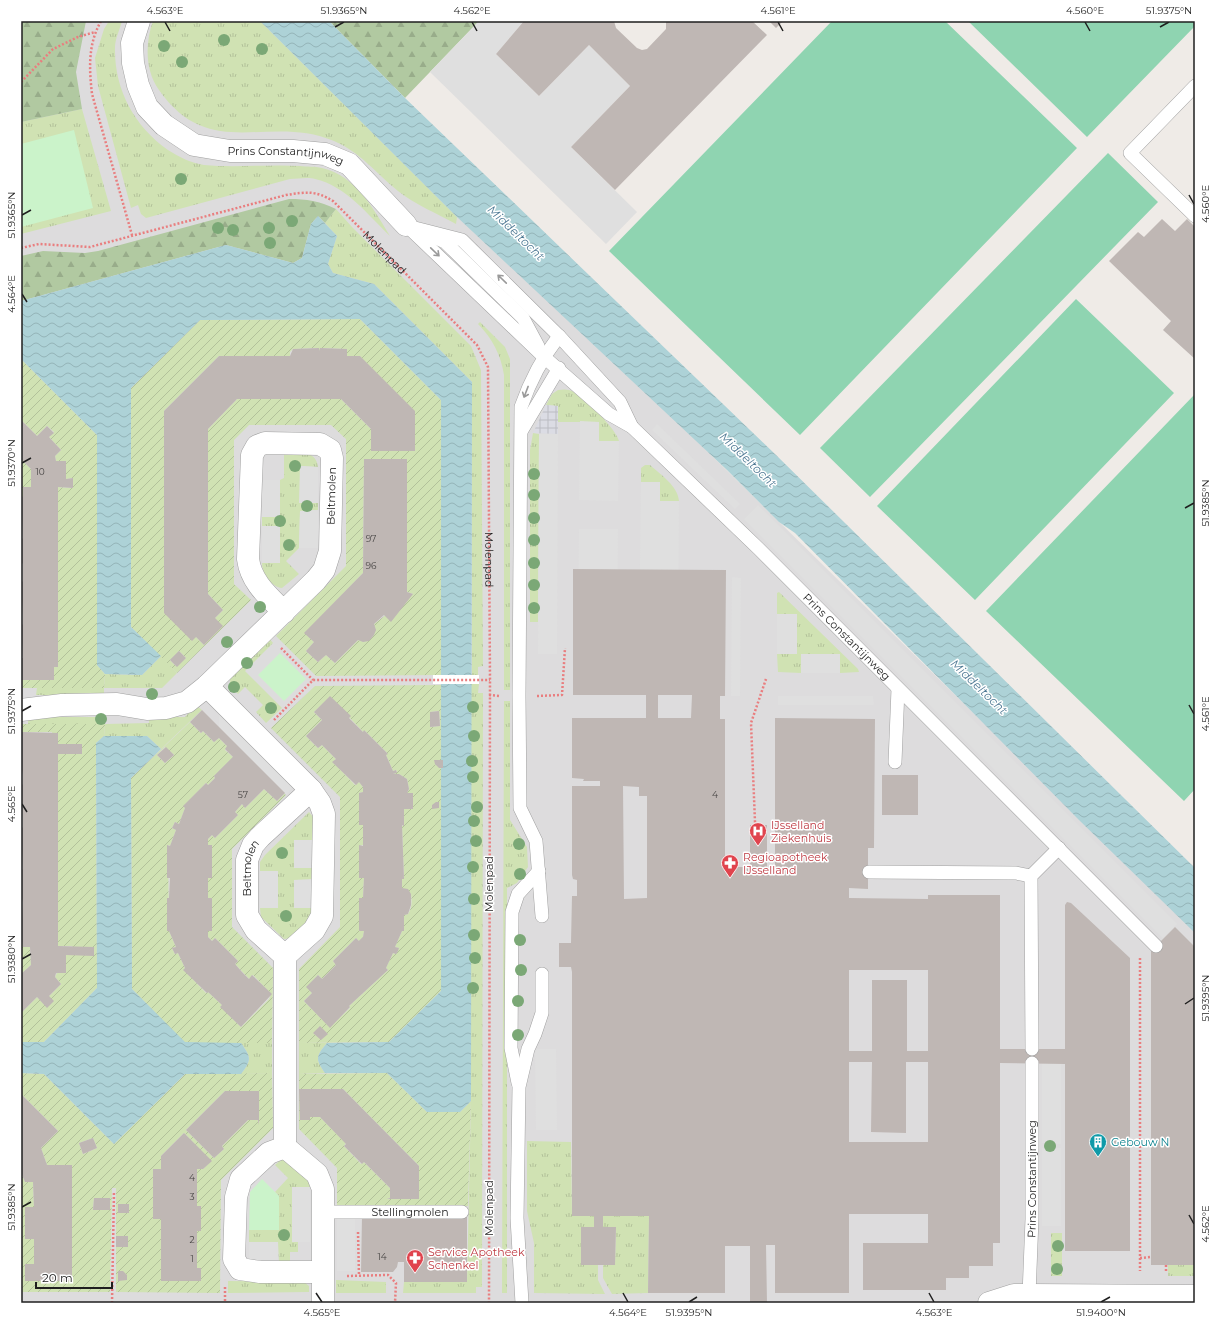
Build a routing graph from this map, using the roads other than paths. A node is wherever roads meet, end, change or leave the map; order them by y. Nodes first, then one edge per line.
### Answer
1 (139, 21) edge
2 (1195, 86) edge
3 (1195, 216) edge
4 (406, 225) junction
5 (559, 336) junction
6 (543, 356) junction
7 (558, 368) junction
8 (632, 427) junction
9 (522, 430) junction
10 (284, 612) junction
11 (208, 686) junction
12 (898, 689) junction
13 (21, 710) edge
14 (896, 762) dead end
15 (310, 790) junction
16 (1059, 848) junction
17 (539, 871) junction
18 (869, 872) dead end
19 (1031, 876) junction
20 (542, 916) dead end
21 (1156, 946) dead end
22 (285, 956) junction
23 (542, 974) dead end
24 (1032, 1050) dead end
25 (1032, 1063) dead end
26 (519, 1087) junction
27 (285, 1147) junction
28 (323, 1212) junction
29 (462, 1212) dead end
30 (323, 1274) junction
31 (1029, 1295) junction
32 (1195, 1296) edge
33 (323, 1303) edge
34 (522, 1303) edge
35 (989, 1303) edge

1 - 4 street, Prins Constantijnweg
2 - 3 lane
5 -> 4 lane, Prins Constantijnweg
4 - 6 lane
5 - 6 lane
5 - 8 lane, Prins Constantijnweg
6 - 7 lane, Prins Constantijnweg
6 -> 9 lane
7 - 8 lane, Prins Constantijnweg
7 - 9 lane
8 - 12 lane, Prins Constantijnweg
9 - 17 lane
10 - 10 street, Beltmolen
10 - 11 street, Beltmolen
11 - 13 street, Beltmolen
11 - 15 street
12 - 14 lane
12 - 16 lane, Prins Constantijnweg
15 - 22 street
15 - 22 street, Beltmolen
16 - 19 lane
16 - 21 lane, Prins Constantijnweg
17 - 20 lane
17 - 26 lane, Molenpad
18 - 19 lane
19 - 24 lane
22 - 27 street
23 - 26 lane, Molenpad
25 - 31 lane, Prins Constantijnweg
26 - 34 lane, Molenpad
27 - 28 street
27 - 30 street
28 - 29 lane, Stellingmolen
28 - 30 street
30 - 33 street
31 - 32 street
31 - 35 street

